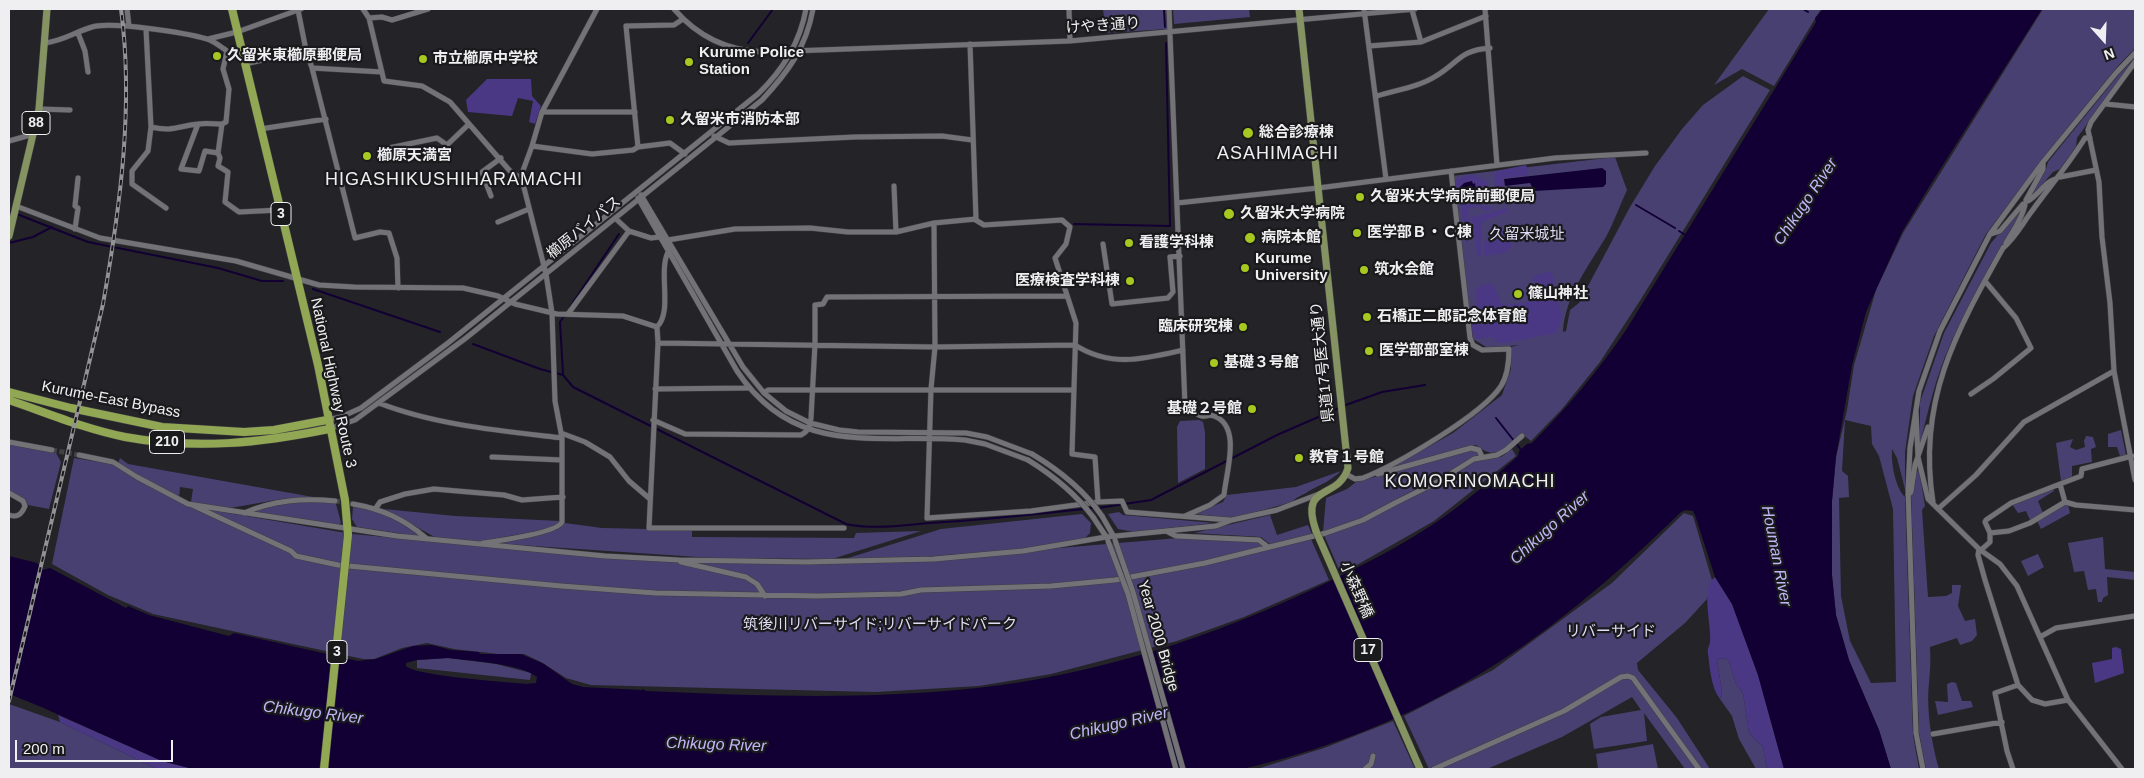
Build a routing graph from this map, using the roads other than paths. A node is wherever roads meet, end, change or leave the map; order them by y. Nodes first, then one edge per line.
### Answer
1 (47, 9) edge
2 (127, 9) edge
3 (232, 9) edge
4 (300, 9) edge
5 (363, 9) edge
6 (407, 9) edge
7 (428, 9) edge
8 (597, 9) edge
9 (674, 9) edge
10 (806, 9) edge
11 (813, 9) edge
12 (1069, 9) edge
13 (1169, 9) edge
14 (1299, 9) edge
15 (1414, 9) edge
16 (1485, 9) edge
17 (1364, 12) edge
18 (409, 15) junction
19 (1486, 16) junction
20 (369, 18) junction
21 (683, 19) junction
22 (1300, 21) junction
23 (129, 26) junction
24 (146, 29) junction
25 (237, 32) junction
26 (1171, 33) junction
27 (78, 34) junction
28 (208, 39) junction
29 (1070, 41) junction
30 (1422, 42) junction
31 (45, 43) junction
32 (970, 44) junction
33 (1369, 46) junction
34 (1490, 48) junction
35 (306, 50) junction
36 (792, 51) junction
37 (800, 51) junction
38 (2135, 53) edge
39 (2135, 62) edge
40 (245, 64) junction
41 (312, 68) junction
42 (88, 72) dead end
43 (382, 72) junction
44 (1377, 96) junction
45 (2106, 104) junction
46 (2135, 107) edge
47 (39, 109) junction
48 (70, 110) dead end
49 (542, 112) junction
50 (635, 112) junction
51 (326, 118) junction
52 (198, 124) junction
53 (222, 124) junction
54 (469, 124) junction
55 (151, 128) junction
56 (260, 129) junction
57 (711, 132) junction
58 (34, 134) junction
59 (716, 138) junction
60 (2090, 138) junction
61 (972, 140) junction
62 (9, 141) edge
63 (532, 146) junction
64 (638, 147) junction
65 (389, 148) dead end
66 (218, 153) junction
67 (685, 154) junction
68 (1646, 154) dead end
69 (501, 158) junction
70 (2043, 162) junction
71 (1497, 165) junction
72 (2096, 170) junction
73 (1451, 171) junction
74 (521, 176) junction
75 (78, 178) dead end
76 (1386, 178) junction
77 (2058, 178) junction
78 (894, 186) dead end
79 (1318, 188) junction
80 (637, 191) junction
81 (491, 196) dead end
82 (643, 196) junction
83 (638, 200) junction
84 (1177, 203) junction
85 (2025, 203) junction
86 (16, 206) junction
87 (166, 208) dead end
88 (529, 209) junction
89 (280, 210) junction
90 (615, 218) junction
91 (974, 219) junction
92 (498, 222) dead end
93 (934, 223) junction
94 (75, 229) junction
95 (628, 232) junction
96 (896, 232) junction
97 (1990, 234) junction
98 (9, 236) edge
99 (659, 237) junction
100 (668, 240) junction
101 (1103, 244) dead end
102 (2003, 248) junction
103 (668, 252) junction
104 (1180, 256) junction
105 (543, 268) junction
106 (546, 274) junction
107 (297, 278) junction
108 (1986, 281) junction
109 (398, 288) junction
110 (1066, 296) junction
111 (934, 298) junction
112 (504, 299) junction
113 (510, 302) junction
114 (554, 313) junction
115 (568, 314) junction
116 (657, 327) junction
117 (658, 343) junction
118 (721, 344) junction
119 (729, 344) junction
120 (815, 344) junction
121 (1075, 345) junction
122 (935, 347) junction
123 (1183, 350) junction
124 (2114, 371) junction
125 (748, 388) junction
126 (931, 389) junction
127 (655, 390) junction
128 (812, 390) junction
129 (1074, 390) junction
130 (9, 392) edge
131 (764, 393) junction
132 (1971, 394) dead end
133 (9, 400) edge
134 (379, 403) junction
135 (1915, 408) junction
136 (1932, 414) junction
137 (327, 420) junction
138 (810, 423) junction
139 (653, 425) junction
140 (329, 428) junction
141 (808, 429) junction
142 (929, 432) junction
143 (561, 435) junction
144 (1522, 436) dead end
145 (929, 438) junction
146 (9, 442) edge
147 (52, 450) tunnel mouth
148 (79, 455) tunnel mouth
149 (492, 456) dead end
150 (2132, 456) junction
151 (1482, 457) junction
152 (1918, 457) junction
153 (562, 460) junction
154 (1346, 474) junction
155 (1370, 475) junction
156 (2135, 480) edge
157 (2060, 484) junction
158 (9, 493) edge
159 (1320, 494) junction
160 (1908, 495) junction
161 (563, 497) junction
162 (650, 500) junction
163 (335, 502) tunnel mouth
164 (1098, 502) junction
165 (1933, 502) junction
166 (2065, 502) junction
167 (353, 504) tunnel mouth
168 (192, 505) junction
169 (376, 508) junction
170 (1939, 508) junction
171 (2135, 510) edge
172 (244, 513) junction
173 (9, 515) edge
174 (1185, 516) junction
175 (1232, 520) junction
176 (844, 528) dead end
177 (348, 532) junction
178 (1168, 532) junction
179 (1990, 534) junction
180 (1114, 538) junction
181 (1107, 539) junction
182 (428, 540) junction
183 (478, 544) junction
184 (1268, 547) junction
185 (1980, 550) junction
186 (671, 559) junction
187 (765, 596) junction
188 (2135, 616) edge
189 (2040, 637) junction
190 (2018, 686) junction
191 (2068, 700) junction
192 (2002, 722) junction
193 (1933, 734) dead end
194 (1372, 756) dead end
195 (324, 769) edge
196 (1176, 769) edge
197 (1183, 769) edge
198 (1365, 769) edge
199 (1420, 769) edge
200 (1434, 769) edge
201 (1699, 769) edge
202 (1923, 769) edge
203 (2013, 769) edge
204 (2122, 769) edge

1 - 31 main road, 88
2 - 23 street
3 - 25 highway, National Highway Route 3 / 3
4 - 25 street
4 - 35 street
5 - 20 street
6 - 18 street
7 - 18 street
8 - 49 street
9 - 21 street, けやき通り
10 - 36 street, 櫛原バイパス
11 - 37 street, 櫛原バイパス
12 - 29 street
13 - 26 street
14 - 22 main road, 県道17号医大通り
15 - 17 street, けやき通り
15 - 30 street
16 - 19 street
17 - 22 street, けやき通り
17 - 33 street
18 - 20 street
19 - 30 street
19 - 34 street
20 - 43 street
21 - 36 street, けやき通り
21 - 50 street
22 - 26 street, けやき通り
22 - 79 main road, 県道17号医大通り
23 - 24 street
23 - 27 street
24 - 28 street
24 - 55 street
25 - 28 street
25 - 40 highway, National Highway Route 3 / 3
26 - 29 street, けやき通り
26 - 84 street
27 - 31 street
27 - 42 street
28 - 53 street
29 - 32 street, けやき通り
30 - 33 street
31 - 47 main road, 88
32 - 37 street, けやき通り
32 - 61 street
33 - 44 street
34 - 44 street
34 - 71 street
35 - 40 street
35 - 41 street
36 - 37 street, けやき通り
36 - 57 street, 櫛原バイパス
37 - 59 street, 櫛原バイパス
38 - 70 street
39 - 45 street
40 - 56 highway, National Highway Route 3 / 3
41 - 43 street
41 - 51 street
43 - 54 street
44 - 76 street
45 - 46 street
45 - 60 street
47 - 48 street
47 - 58 main road, 88
49 - 50 street
49 - 63 street
50 - 64 street
51 - 56 street
51 - 109 street
52 - 53 street
52 - 55 street
52 - 66 street
53 - 66 street
54 - 65 street
54 - 69 street
55 - 87 street
56 - 89 highway, National Highway Route 3 / 3
57 - 59 street
57 - 67 street, 櫛原バイパス
58 - 62 street
58 - 86 main road, 88
59 - 61 street
59 - 82 street, 櫛原バイパス
60 - 72 street
60 - 77 street
61 - 91 street
63 - 64 street
63 - 74 street
64 - 67 street
66 - 89 street
67 - 80 street, 櫛原バイパス
68 - 71 street
69 - 74 street
69 - 81 street
70 - 85 street
70 - 97 street
71 - 73 street
72 - 77 street
72 - 124 street
73 - 76 street
73 - 155 street
74 - 88 street
75 - 94 street
76 - 79 street
77 - 85 street
77 - 102 street
78 - 96 street
79 - 84 street
79 - 154 main road, 県道17号医大通り
80 - 82 street
80 - 83 street
80 - 105 street, 櫛原バイパス
82 - 83 street, 櫛原バイパス
82 - 100 street, Year 2000 Bridge
83 - 90 street, 櫛原バイパス
83 - 99 street, Year 2000 Bridge
84 - 104 street
85 - 97 street
85 - 102 street
86 - 94 street
86 - 98 main road, 88
88 - 92 street
88 - 105 street
89 - 107 highway, National Highway Route 3 / 3
90 - 95 street
90 - 106 street, 櫛原バイパス
91 - 93 street
91 - 110 street
93 - 96 street
93 - 111 street
94 - 107 street
95 - 99 street
95 - 115 street
96 - 100 street
97 - 135 street
99 - 103 street, Year 2000 Bridge
100 - 119 street, Year 2000 Bridge
101 - 104 street
102 - 108 street
103 - 116 street
103 - 118 street, Year 2000 Bridge
104 - 123 street
105 - 106 street
105 - 112 street, 櫛原バイパス
106 - 113 street, 櫛原バイパス
106 - 114 street
107 - 109 street
107 - 137 highway, National Highway Route 3 / 3
108 - 132 street
108 - 136 street
109 - 112 street
110 - 111 street
110 - 121 street
111 - 120 street
111 - 122 street
112 - 113 street
112 - 137 street, 櫛原バイパス
113 - 114 street
113 - 134 street, 櫛原バイパス
114 - 115 street
114 - 143 street
115 - 116 street
116 - 117 street
117 - 118 street
117 - 127 street
118 - 119 street
118 - 125 street, Year 2000 Bridge
119 - 120 street
119 - 131 street, Year 2000 Bridge
120 - 122 street
120 - 128 street
121 - 122 street
121 - 123 street
121 - 129 street
122 - 126 street
123 - 174 street
124 - 150 street
124 - 170 street
125 - 127 street
125 - 141 street, Year 2000 Bridge
126 - 128 street
126 - 129 street
126 - 142 street
127 - 139 street
128 - 131 street
128 - 138 street
129 - 164 street
130 - 137 highway, Kurume-East Bypass / 210
131 - 138 street, Year 2000 Bridge
133 - 140 highway, Kurume-East Bypass / 210
134 - 140 street, 櫛原バイパス
134 - 143 street
135 - 152 street
135 - 160 street
136 - 152 street
136 - 165 street
137 - 140 highway, National Highway Route 3 / 3
138 - 141 street
138 - 142 street, Year 2000 Bridge
139 - 141 street
139 - 162 street
140 - 177 highway, National Highway Route 3 / 3
141 - 145 street, Year 2000 Bridge
142 - 145 street
142 - 180 street, Year 2000 Bridge, bridge
143 - 153 street
143 - 162 street
144 - 151 street
145 - 164 street
145 - 181 street, Year 2000 Bridge, bridge
146 - 147 street
148 - 168 street
149 - 153 street
150 - 156 street
150 - 157 street
151 - 155 street
151 - 184 street
152 - 160 street
152 - 165 street
153 - 161 street
154 - 155 street
154 - 159 main road, 17
157 - 166 street
157 - 179 street
158 - 173 street
159 - 175 street
159 - 199 main road, 小森野橋 / 17, bridge
160 - 202 street
161 - 169 street
161 - 183 street
162 - 176 street
163 - 172 street
164 - 174 street
165 - 170 street
166 - 171 street
166 - 179 street
167 - 169 street
168 - 172 street
168 - 187 street
169 - 182 street
170 - 185 street
172 - 177 street
174 - 175 street
175 - 178 street
177 - 182 street
177 - 195 highway, National Highway Route 3 / 3, bridge
178 - 180 street
178 - 184 street
179 - 185 street
180 - 181 street
180 - 197 street, Year 2000 Bridge, bridge
181 - 186 street
181 - 196 street, Year 2000 Bridge, bridge
182 - 183 street
183 - 186 street
184 - 187 street
185 - 189 street
185 - 190 street
186 - 187 street
188 - 189 street
189 - 191 street
190 - 191 street
190 - 192 street
191 - 204 street
192 - 193 street
192 - 203 street
194 - 198 street
200 - 201 street

